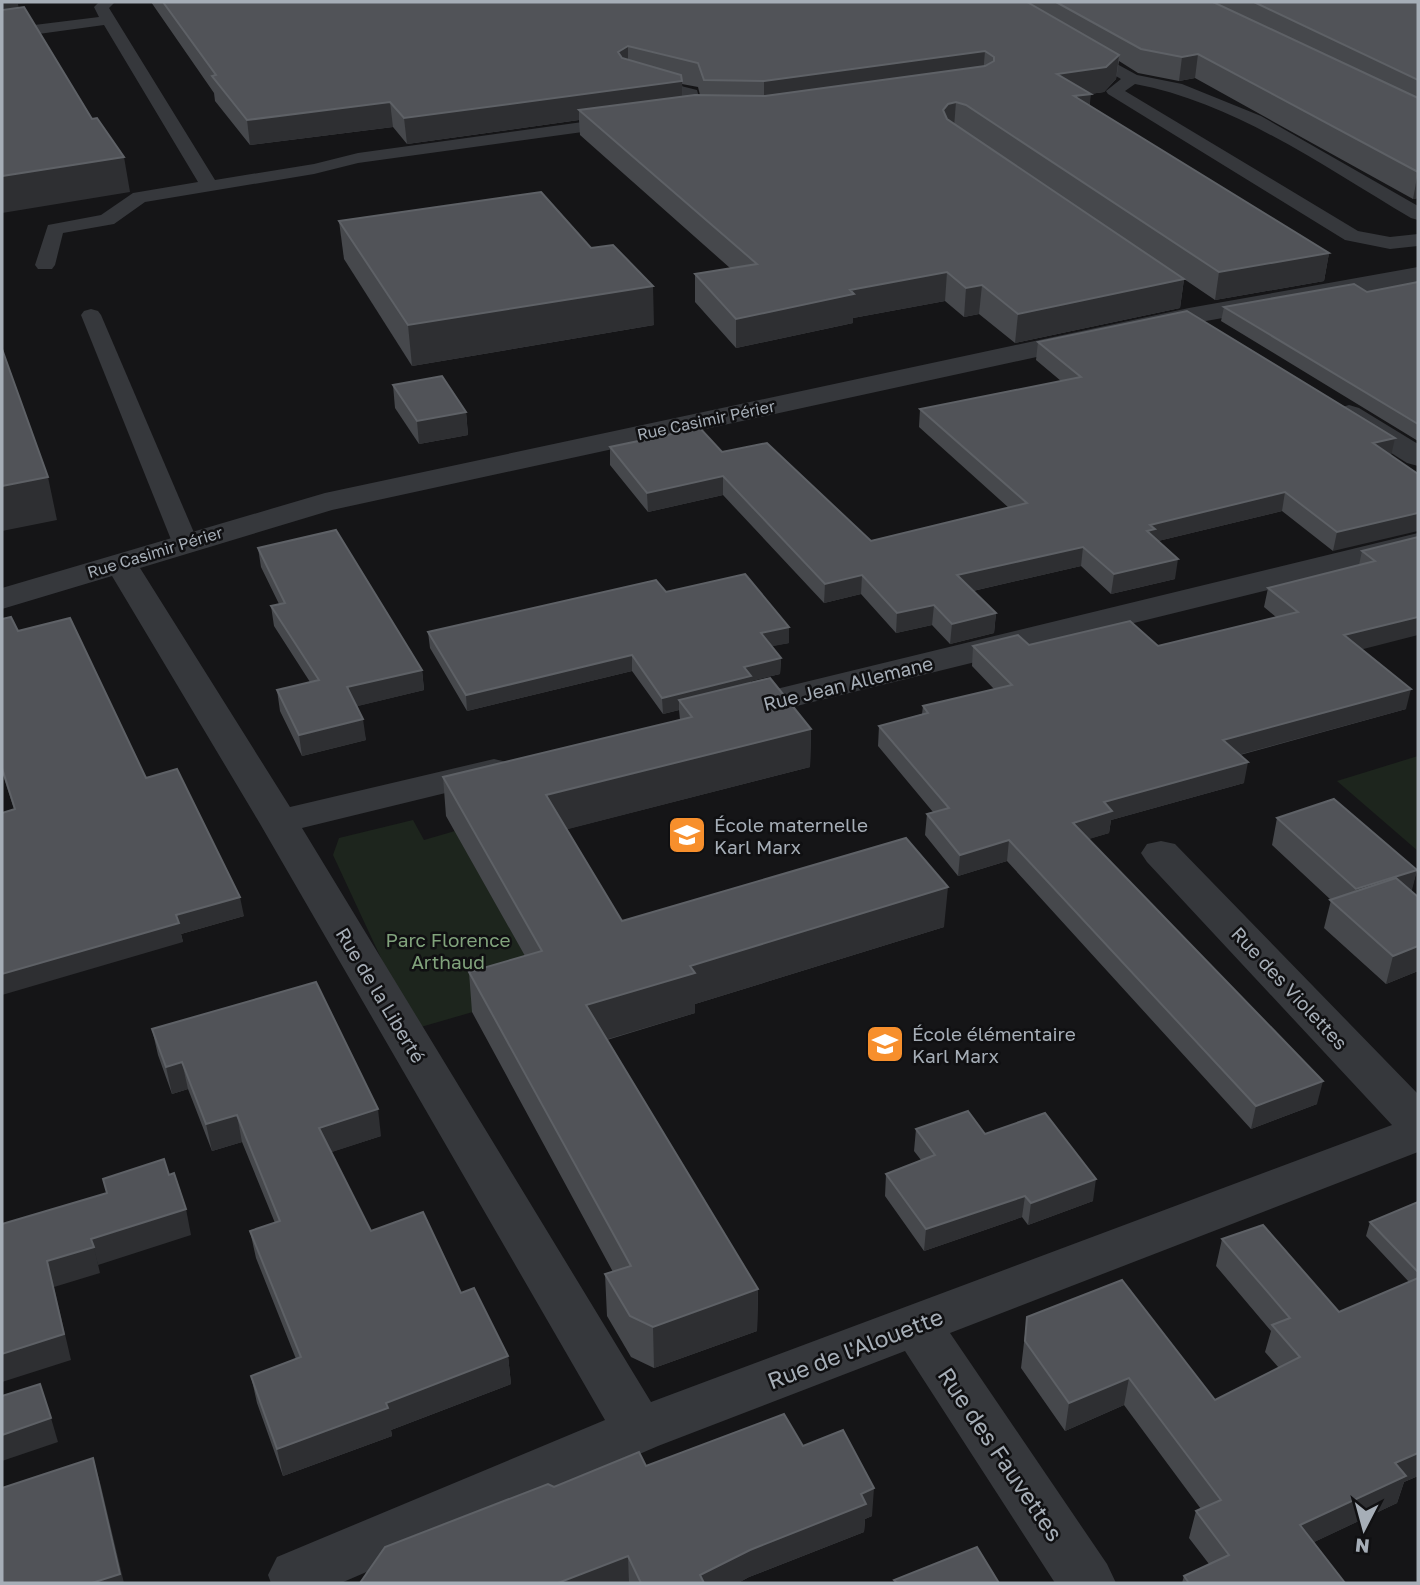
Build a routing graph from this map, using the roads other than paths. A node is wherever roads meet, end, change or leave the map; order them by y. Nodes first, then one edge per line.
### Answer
1 (108, 2) edge
2 (109, 20) junction
3 (2, 34) edge
4 (1072, 44) edge
5 (629, 77) edge
6 (1132, 79) junction
7 (209, 185) junction
8 (1418, 214) edge
9 (1418, 240) edge
10 (45, 265) dead end
11 (1418, 275) edge
12 (91, 315) dead end
13 (1326, 400) edge
14 (1418, 457) edge
15 (185, 542) junction
16 (1418, 543) edge
17 (120, 562) junction
18 (2, 599) edge
19 (702, 719) edge
20 (526, 762) edge
21 (279, 822) junction
22 (1161, 853) dead end
23 (1418, 1123) edge
24 (1418, 1134) edge
25 (916, 1325) junction
26 (639, 1430) junction
27 (298, 1579) edge
28 (1087, 1583) edge

1 - 2 lane
2 - 3 lane
2 - 7 lane
4 - 6 lane
5 - 7 lane
6 - 8 lane
6 - 9 lane
7 - 10 lane
11 - 15 street, Rue Casimir Périer
12 - 15 lane
13 - 14 street
15 - 17 street, Rue Casimir Périer
16 - 19 street, Rue Jean Allemane
17 - 18 street, Rue Casimir Périer
17 - 21 street, Rue de la Liberté
20 - 21 street
21 - 26 street, Rue de la Liberté
22 - 23 street, Rue des Violettes
24 - 25 street, Rue de l'Alouette
25 - 26 street, Rue de l'Alouette
25 - 28 street, Rue des Fauvettes
26 - 27 street, Rue de l'Alouette

